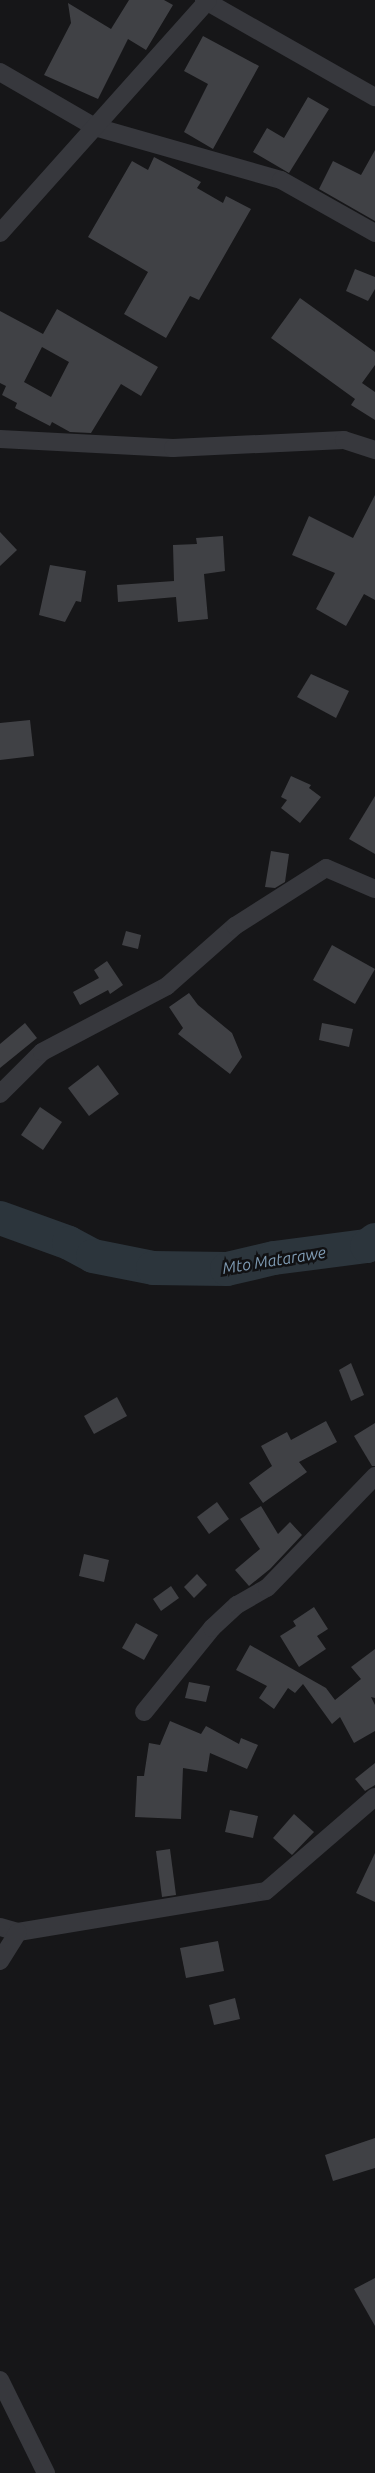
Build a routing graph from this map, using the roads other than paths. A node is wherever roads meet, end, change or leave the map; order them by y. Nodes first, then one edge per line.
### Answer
1 (206, 0) edge
2 (0, 72) edge
3 (375, 98) edge
4 (95, 128) junction
5 (0, 233) edge
6 (375, 233) edge
7 (0, 439) edge
8 (375, 450) edge
9 (375, 889) edge
10 (0, 1094) edge
11 (375, 1476) edge
12 (144, 1712) dead end
13 (375, 1797) edge
14 (0, 1927) edge
15 (18, 1932) junction
16 (0, 1962) edge
17 (0, 2380) edge
18 (46, 2473) edge

1 - 3 street
1 - 4 street
2 - 4 street
4 - 5 street
4 - 6 street
7 - 8 street
9 - 10 street
11 - 12 street
13 - 15 street
14 - 15 street
15 - 16 street
17 - 18 street

